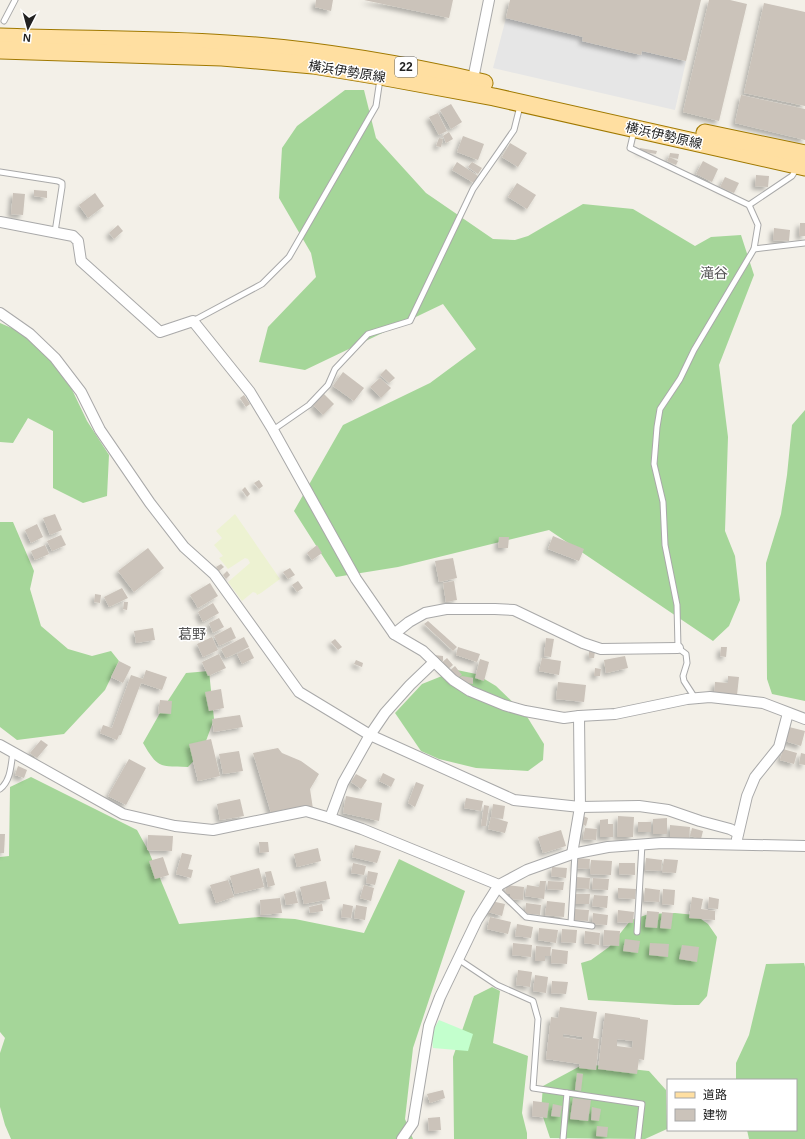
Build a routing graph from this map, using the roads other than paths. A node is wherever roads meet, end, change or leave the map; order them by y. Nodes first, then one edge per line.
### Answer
1 (15, 0) edge
2 (489, 0) edge
3 (4, 21) dead end
4 (0, 37) edge
5 (0, 50) edge
6 (380, 76) junction
7 (472, 86) junction
8 (521, 103) junction
9 (635, 128) junction
10 (803, 162) edge
11 (0, 172) edge
12 (749, 205) junction
13 (0, 222) edge
14 (55, 232) junction
15 (805, 243) edge
16 (754, 249) junction
17 (0, 313) edge
18 (193, 321) junction
19 (273, 430) junction
20 (394, 634) junction
21 (678, 648) junction
22 (434, 662) junction
23 (695, 698) junction
24 (788, 713) junction
25 (579, 716) junction
26 (805, 719) edge
27 (370, 735) junction
28 (0, 745) edge
29 (13, 752) junction
30 (0, 789) edge
31 (580, 807) junction
32 (330, 818) junction
33 (738, 833) junction
34 (642, 844) junction
35 (736, 845) junction
36 (805, 846) edge
37 (574, 854) junction
38 (498, 886) junction
39 (571, 923) junction
40 (592, 926) dead end
41 (637, 932) dead end
42 (458, 959) junction
43 (567, 1093) junction
44 (402, 1139) edge
45 (563, 1139) edge
46 (638, 1139) edge

1 - 3 lane
2 - 7 street
4 - 7 main road, 横浜伊勢原線 / 22
5 - 6 main road, 横浜伊勢原線 / 22
6 - 7 main road, 横浜伊勢原線 / 22
6 - 18 lane
7 - 8 main road, 横浜伊勢原線 / 22
7 - 10 main road, 横浜伊勢原線 / 22
8 - 9 main road, 横浜伊勢原線 / 22
8 - 19 lane
9 - 10 main road, 横浜伊勢原線 / 22
9 - 12 lane
10 - 12 lane
11 - 14 lane
12 - 16 lane
13 - 14 street
14 - 18 street
15 - 16 lane
16 - 21 lane
17 - 27 street
18 - 19 street
19 - 20 street
20 - 21 street
20 - 22 street
21 - 23 lane
22 - 25 street
22 - 27 street
23 - 24 street
23 - 25 street
24 - 26 street
24 - 33 street
25 - 31 street
27 - 31 street
27 - 32 street
28 - 29 street
29 - 30 lane
29 - 32 street
31 - 33 street
31 - 37 street
32 - 38 street
33 - 35 street
34 - 35 street
34 - 37 street
34 - 41 lane
35 - 36 street
37 - 38 street
37 - 39 lane
38 - 39 lane
38 - 42 street
39 - 40 lane
42 - 43 lane
42 - 44 street
43 - 45 lane
43 - 46 lane

